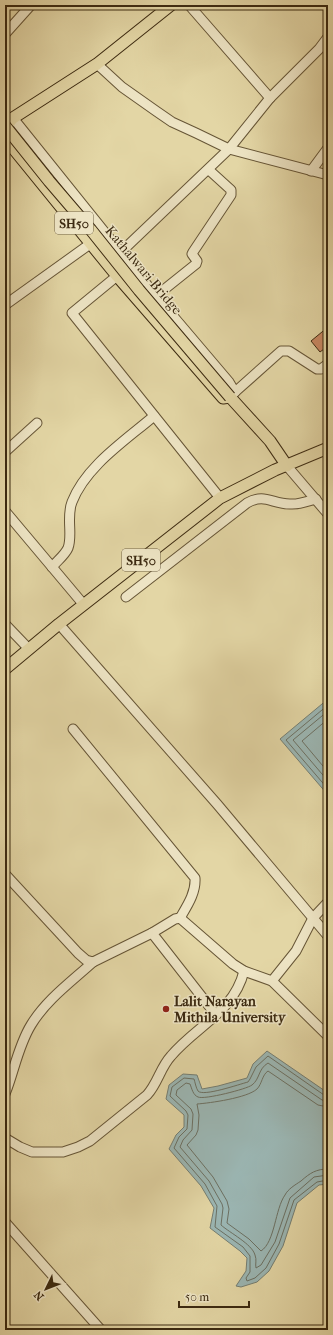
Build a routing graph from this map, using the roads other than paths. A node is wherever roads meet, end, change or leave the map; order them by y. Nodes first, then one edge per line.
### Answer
1 (31, 5) edge
2 (172, 5) edge
3 (189, 5) edge
4 (5, 34) edge
5 (328, 37) edge
6 (97, 64) junction
7 (270, 98) junction
8 (9, 122) edge
9 (328, 148) edge
10 (229, 149) junction
11 (209, 170) junction
12 (312, 171) junction
13 (328, 175) edge
14 (90, 244) junction
15 (122, 252) junction
16 (117, 276) junction
17 (156, 296) junction
18 (5, 305) edge
19 (328, 364) edge
20 (233, 394) junction
21 (154, 416) junction
22 (37, 423) dead end
23 (328, 448) edge
24 (5, 452) edge
25 (287, 466) junction
26 (220, 498) junction
27 (316, 499) junction
28 (5, 511) edge
29 (328, 514) edge
30 (52, 567) junction
31 (126, 597) dead end
32 (84, 605) junction
33 (5, 624) edge
34 (59, 624) junction
35 (29, 649) junction
36 (5, 669) edge
37 (73, 729) dead end
38 (5, 874) edge
39 (328, 902) edge
40 (180, 918) junction
41 (313, 918) junction
42 (152, 933) junction
43 (328, 936) edge
44 (93, 962) junction
45 (244, 971) junction
46 (272, 982) junction
47 (216, 1015) junction
48 (328, 1036) edge
49 (5, 1094) edge
50 (5, 1138) edge
51 (5, 1222) edge
52 (101, 1330) edge

1 - 4 street
2 - 6 main road
3 - 7 street
5 - 7 street
6 - 8 main road
6 - 10 street
7 - 10 street
8 - 14 main road, SH50
8 - 15 street
8 - 20 main road, Kathalwari Bridge, bridge
9 - 12 street
10 - 11 street
10 - 12 street
11 - 15 street
11 - 17 street
12 - 13 street
14 - 16 main road, SH50
14 - 18 street
15 - 17 street
16 - 20 main road, SH50
16 - 21 street
17 - 20 street
19 - 20 street
20 - 25 main road, SH50
21 - 26 street
21 - 30 street
22 - 24 street
23 - 25 main road
25 - 26 main road, SH50
25 - 27 street
26 - 32 main road, SH50
27 - 29 street
27 - 31 street
28 - 30 street
30 - 32 street
32 - 34 main road, SH50
33 - 35 street
34 - 35 main road, SH50
34 - 41 street
35 - 36 main road, SH50
37 - 40 street
38 - 44 street
39 - 41 street
40 - 42 street
40 - 45 street
41 - 43 street
41 - 46 street
42 - 44 street
42 - 47 street
44 - 49 street
45 - 46 street
45 - 47 street
46 - 48 street
47 - 50 street
51 - 52 street

